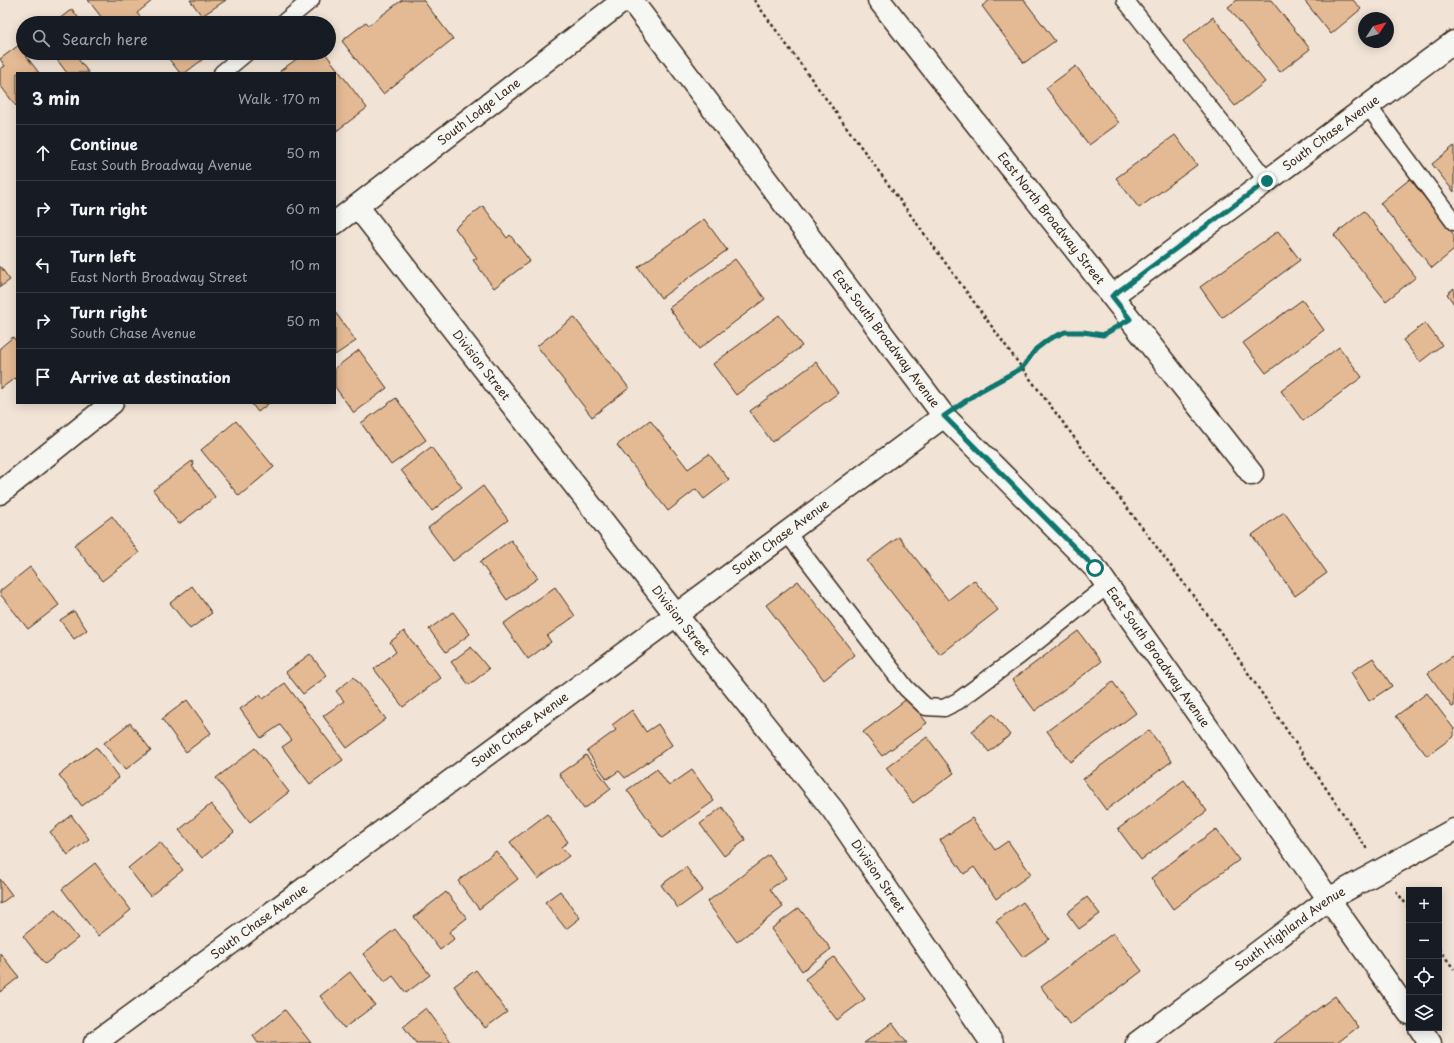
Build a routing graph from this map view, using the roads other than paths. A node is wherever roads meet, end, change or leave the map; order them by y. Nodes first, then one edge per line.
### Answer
1 (311, 0) edge
2 (624, 0) edge
3 (631, 0) edge
4 (879, 0) edge
5 (1125, 0) edge
6 (292, 16) edge
7 (1454, 42) edge
8 (238, 60) edge
9 (223, 72) edge
10 (1368, 106) junction
11 (1267, 181) junction
12 (357, 206) junction
13 (336, 222) edge
14 (1454, 222) edge
15 (1112, 296) junction
16 (111, 404) edge
17 (944, 416) junction
18 (1252, 474) dead end
19 (0, 493) edge
20 (787, 532) junction
21 (1108, 585) junction
22 (676, 615) junction
23 (1454, 830) edge
24 (1329, 899) junction
25 (1406, 1009) edge
26 (1422, 1031) edge
27 (95, 1043) edge
28 (992, 1043) edge
29 (1137, 1043) edge
30 (1430, 1043) edge

1 - 6 lane
2 - 12 street, South Lodge Lane
3 - 17 street, East South Broadway Avenue
4 - 15 street, East North Broadway Street
5 - 11 lane
7 - 10 street, South Chase Avenue
8 - 9 lane
10 - 11 street, South Chase Avenue
10 - 14 lane
11 - 15 street, South Chase Avenue
12 - 13 street, South Lodge Lane
12 - 22 street, Division Street
15 - 18 street, East North Broadway Street
16 - 19 street
17 - 20 street, South Chase Avenue
17 - 21 street, East South Broadway Avenue
20 - 21 lane
20 - 22 street, South Chase Avenue
21 - 24 street, East South Broadway Avenue
22 - 27 street, South Chase Avenue
22 - 28 street, Division Street
23 - 24 street, South Highland Avenue
24 - 25 street, East South Broadway Avenue
24 - 29 street, South Highland Avenue
26 - 30 street

